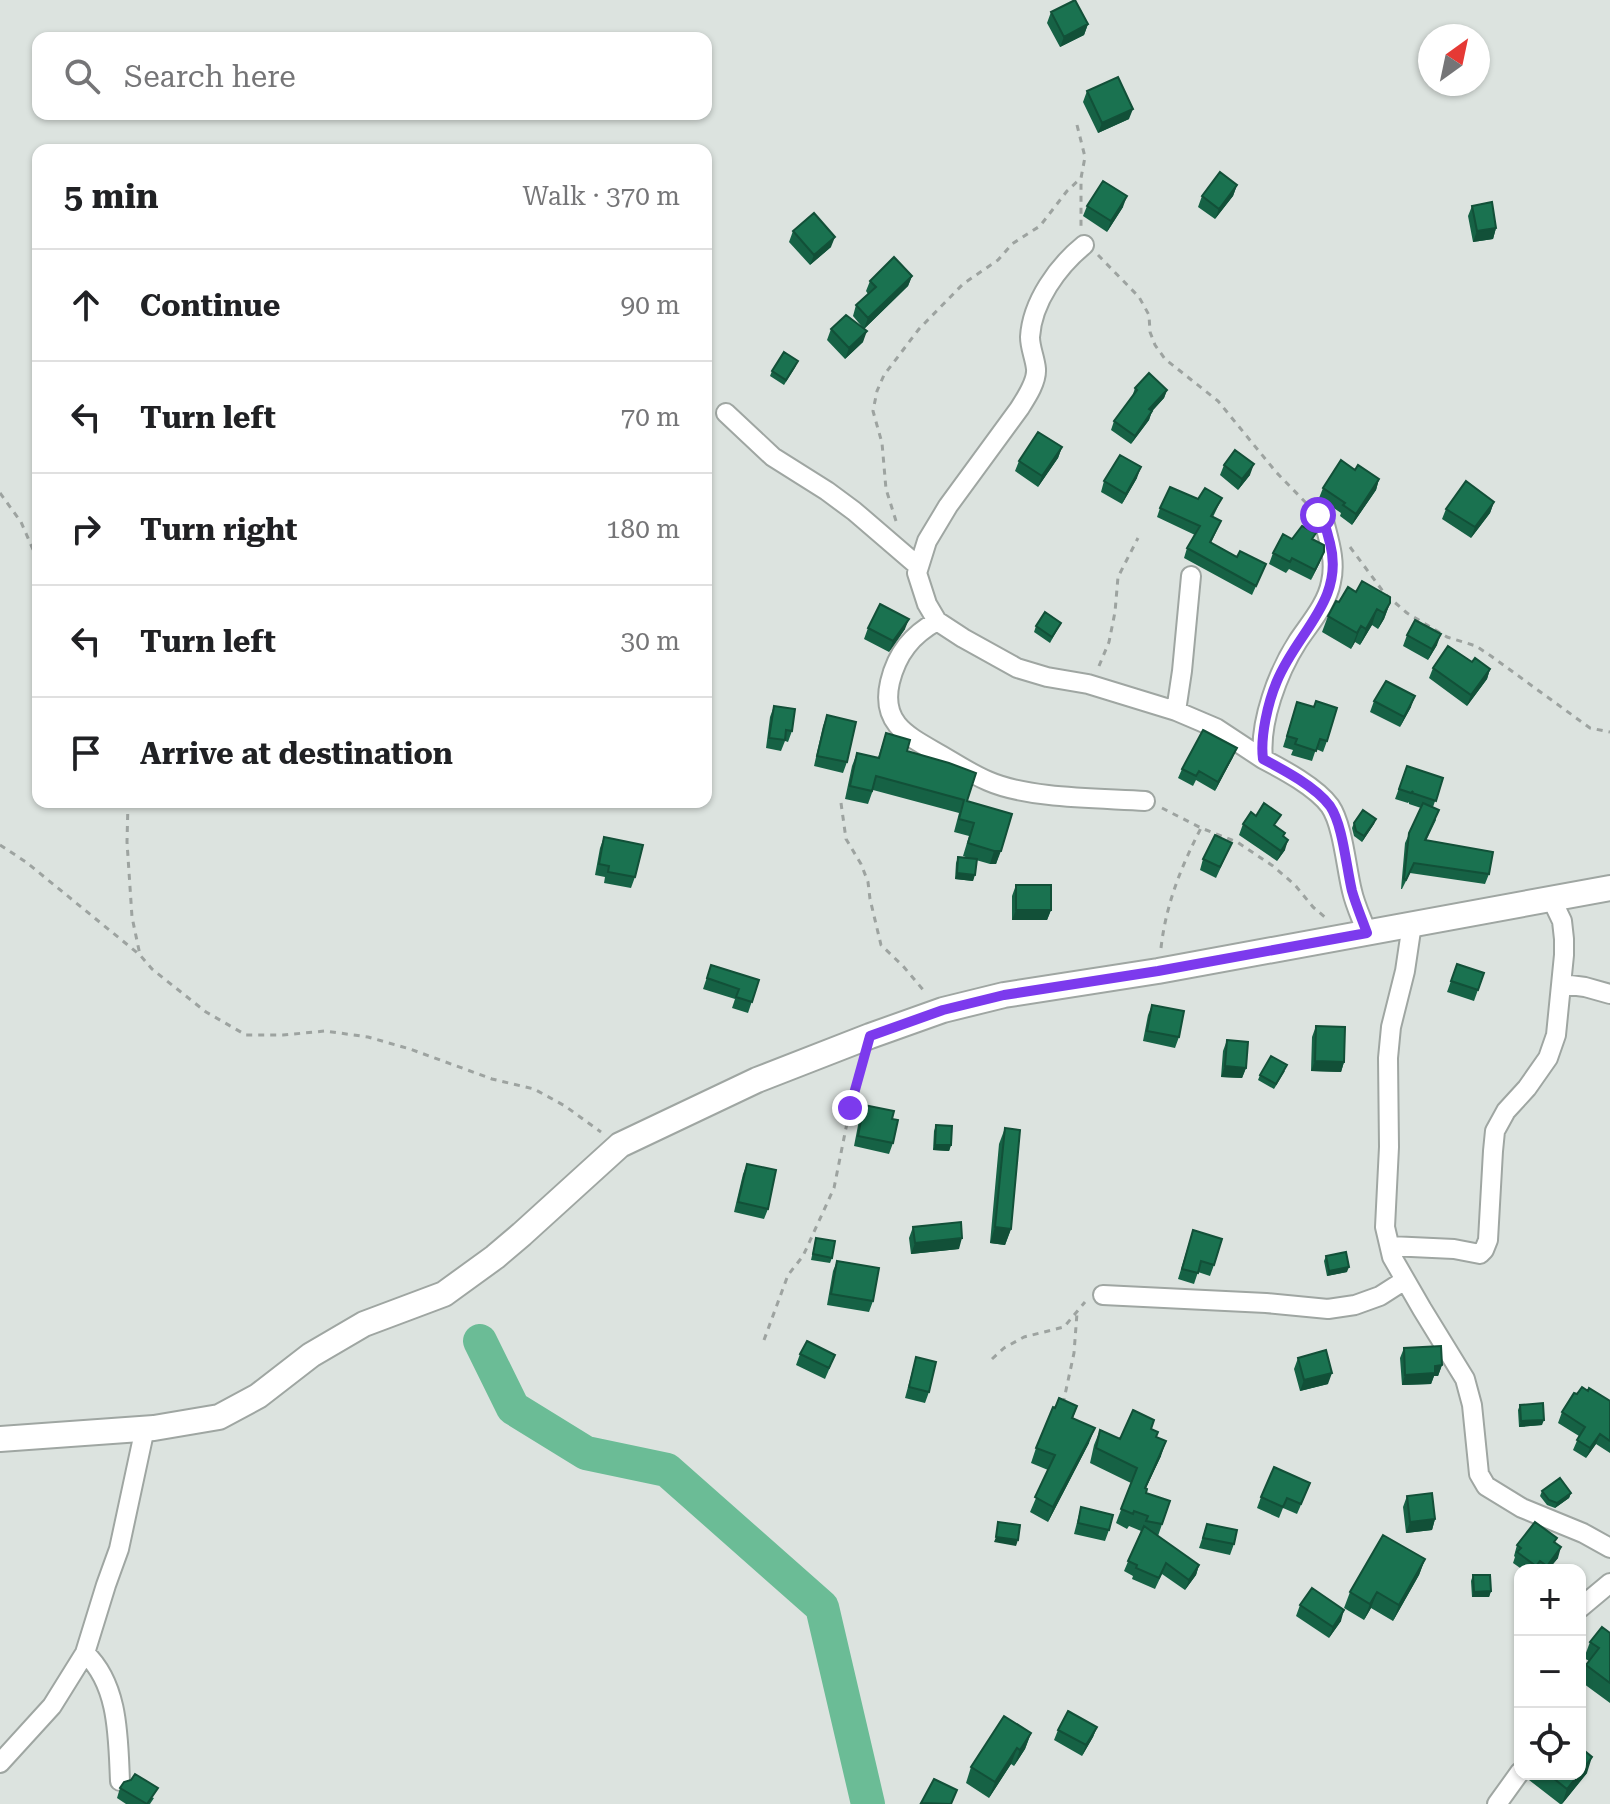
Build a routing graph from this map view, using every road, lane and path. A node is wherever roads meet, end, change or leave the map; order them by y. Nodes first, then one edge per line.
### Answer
1 (1077, 125) dead end
2 (1081, 178) junction
3 (1084, 245) junction
4 (726, 413) dead end
5 (0, 493) edge
6 (1324, 521) junction
7 (1138, 538) dead end
8 (32, 547) edge
9 (912, 561) junction
10 (1191, 576) dead end
11 (937, 621) junction
12 (1093, 685) junction
13 (1176, 711) junction
14 (1610, 732) edge
15 (1263, 759) junction
16 (1145, 801) joint
17 (841, 803) dead end
18 (128, 808) edge
19 (1201, 828) junction
20 (0, 845) edge
21 (1610, 888) edge
22 (1551, 898) junction
23 (1412, 924) junction
24 (1360, 934) junction
25 (140, 955) junction
26 (1158, 971) junction
27 (1562, 984) junction
28 (1610, 994) edge
29 (939, 1012) junction
30 (870, 1036) junction
31 (620, 1145) junction
32 (1390, 1246) junction
33 (1405, 1280) junction
34 (1103, 1295) joint
35 (1077, 1313) junction
36 (764, 1340) dead end
37 (992, 1359) dead end
38 (1061, 1410) edge
39 (145, 1428) junction
40 (0, 1439) edge
41 (1610, 1548) edge
42 (1610, 1583) edge
43 (1586, 1603) edge
44 (85, 1653) junction
45 (0, 1763) edge
46 (1514, 1780) edge
47 (120, 1781) edge
48 (1497, 1804) edge

1 - 2 path
2 - 3 path
2 - 9 path
3 - 6 path
3 - 9 street
4 - 9 street
5 - 8 path
6 - 14 path
6 - 15 street
7 - 12 path
9 - 11 street
10 - 13 street
11 - 12 street
11 - 16 street
12 - 13 street
13 - 15 street
15 - 24 street
16 - 19 path
17 - 29 path
18 - 25 path
19 - 24 path
19 - 26 path
20 - 25 path
21 - 22 street
22 - 23 street
22 - 27 street
23 - 24 street
23 - 32 street
24 - 26 street
25 - 31 path
26 - 29 street
27 - 28 street
27 - 32 street
29 - 30 street
30 - 31 street
30 - 36 path
31 - 39 street
32 - 33 street
33 - 34 street
33 - 41 street
34 - 35 path
35 - 37 path
35 - 38 path
39 - 40 street
39 - 44 street
42 - 43 street
44 - 45 street
44 - 47 street
46 - 48 street

